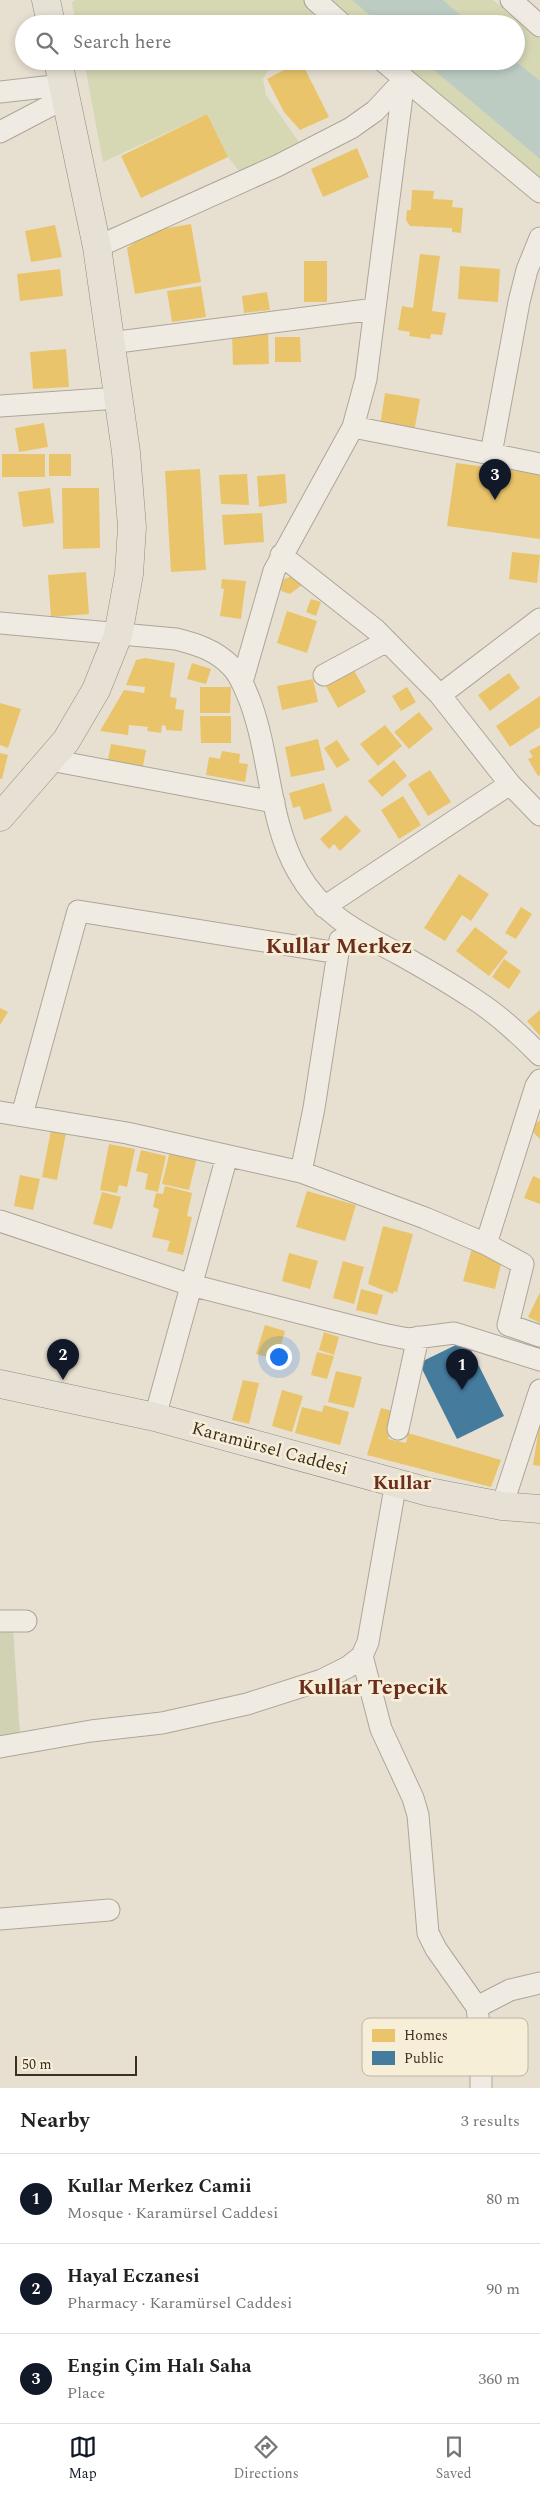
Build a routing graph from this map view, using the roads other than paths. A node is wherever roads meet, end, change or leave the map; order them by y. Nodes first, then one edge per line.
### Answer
1 (46, 0) edge
2 (315, 0) edge
3 (510, 0) edge
4 (49, 15) edge
5 (332, 15) edge
6 (540, 26) edge
7 (393, 70) edge
8 (404, 80) junction
9 (62, 81) edge
10 (0, 92) edge
11 (0, 132) edge
12 (540, 192) edge
13 (540, 238) edge
14 (97, 247) junction
15 (375, 309) junction
16 (110, 342) junction
17 (119, 398) junction
18 (0, 406) edge
19 (353, 427) junction
20 (491, 454) junction
21 (540, 464) edge
22 (281, 556) junction
23 (540, 619) edge
24 (0, 623) edge
25 (118, 635) junction
26 (387, 641) junction
27 (324, 675) dead end
28 (242, 682) junction
29 (440, 695) junction
30 (50, 760) junction
31 (510, 784) junction
32 (274, 802) junction
33 (537, 807) edge
34 (0, 817) edge
35 (324, 907) junction
36 (344, 924) junction
37 (338, 953) junction
38 (540, 1055) edge
39 (540, 1080) edge
40 (0, 1112) edge
41 (22, 1115) junction
42 (227, 1156) junction
43 (301, 1172) junction
44 (0, 1221) edge
45 (486, 1244) junction
46 (190, 1285) junction
47 (540, 1336) edge
48 (418, 1337) junction
49 (540, 1360) edge
50 (0, 1384) edge
51 (540, 1390) edge
52 (154, 1417) junction
53 (398, 1429) dead end
54 (396, 1482) junction
55 (502, 1506) junction
56 (540, 1509) edge
57 (26, 1620) dead end
58 (0, 1621) edge
59 (362, 1656) junction
60 (0, 1747) edge
61 (109, 1910) dead end
62 (0, 1919) edge
63 (540, 1984) edge
64 (477, 2007) junction
65 (478, 2018) edge

1 - 4 main road
2 - 5 street
3 - 6 street
7 - 8 street
8 - 12 street
8 - 14 street
8 - 15 street
9 - 10 street
9 - 11 street
9 - 14 main road
13 - 20 street
14 - 16 main road
15 - 16 street
15 - 19 street
16 - 17 main road
17 - 18 street
17 - 25 main road
19 - 20 street
19 - 22 street
20 - 21 street
22 - 26 street
22 - 28 street
23 - 29 street
24 - 25 street
25 - 28 street
25 - 30 main road
26 - 27 street
26 - 29 street
28 - 32 street
29 - 31 street
30 - 32 street
30 - 34 main road
31 - 33 street
31 - 35 street
32 - 35 street
35 - 36 street
36 - 37 street
36 - 38 street
37 - 41 street
37 - 43 street
39 - 45 street
40 - 41 street
41 - 42 street
42 - 43 street
42 - 46 street
43 - 45 street
44 - 46 street
45 - 47 street
46 - 48 street
46 - 52 street
48 - 49 street
48 - 53 street
50 - 52 main road, Karamürsel Caddesi
51 - 55 street
52 - 54 main road, Karamürsel Caddesi
54 - 55 main road, Karamürsel Caddesi
54 - 59 street
55 - 56 main road, Karamürsel Caddesi
57 - 58 street
59 - 60 street
59 - 64 street
61 - 62 street
63 - 64 street
64 - 65 street

